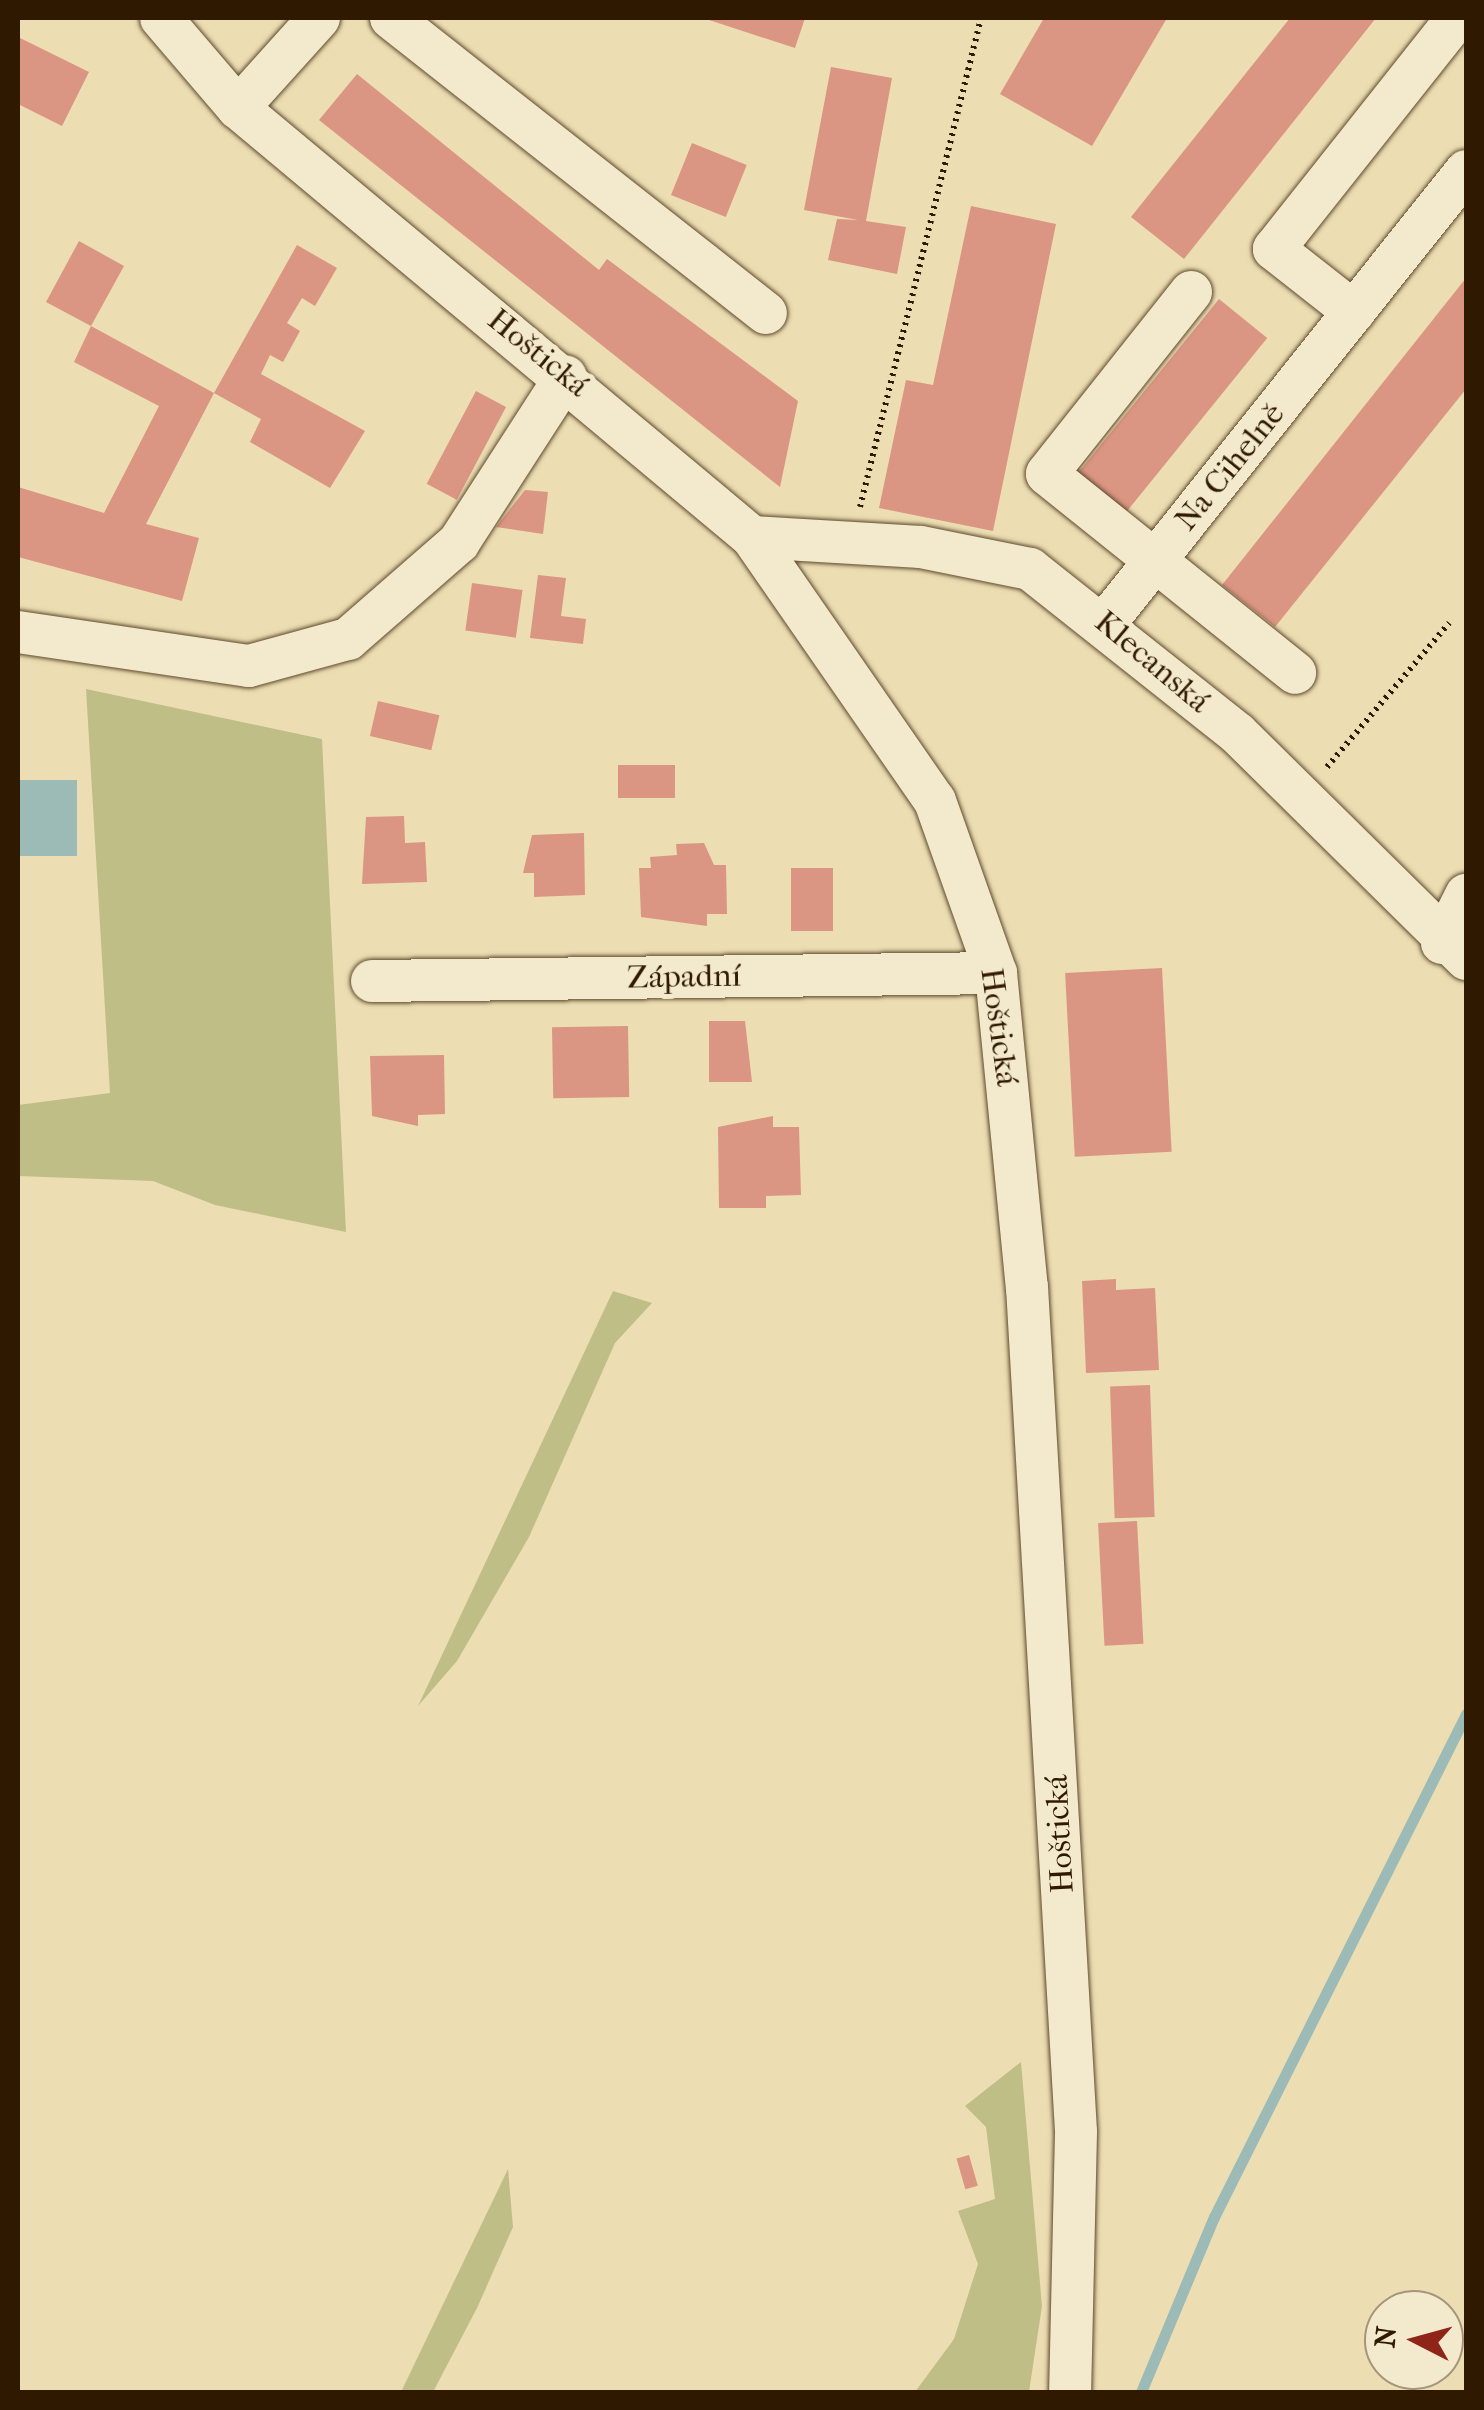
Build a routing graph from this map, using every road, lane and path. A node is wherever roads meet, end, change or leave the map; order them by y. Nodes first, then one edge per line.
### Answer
1 (161, 18) edge
2 (318, 18) edge
3 (391, 18) edge
4 (982, 18) edge
5 (1457, 18) edge
6 (238, 108) junction
7 (1466, 171) edge
8 (1191, 292) dead end
9 (1354, 312) junction
10 (766, 313) dead end
11 (566, 376) junction
12 (752, 537) junction
13 (851, 543) junction
14 (1156, 560) junction
15 (1106, 622) junction
16 (1449, 623) dead end
17 (18, 632) edge
18 (1296, 673) dead end
19 (1300, 798) junction
20 (1466, 895) edge
21 (1454, 951) edge
22 (996, 974) junction
23 (372, 981) dead end
24 (1070, 2392) edge

1 - 6 street, Hoštická
2 - 6 street
3 - 10 street
4 - 13 path
5 - 9 street
6 - 11 street, Hoštická
7 - 9 street, Na Cihelně
8 - 14 street
9 - 14 street, Na Cihelně
11 - 12 street, Hoštická
11 - 17 street
12 - 13 street, Klecanská
12 - 22 street, Hoštická
13 - 15 street, Klecanská
14 - 15 street, Na Cihelně
14 - 18 street
15 - 19 street, Klecanská
16 - 19 path
19 - 21 street, Klecanská
20 - 21 street
22 - 23 street, Západní
22 - 24 street, Hoštická

